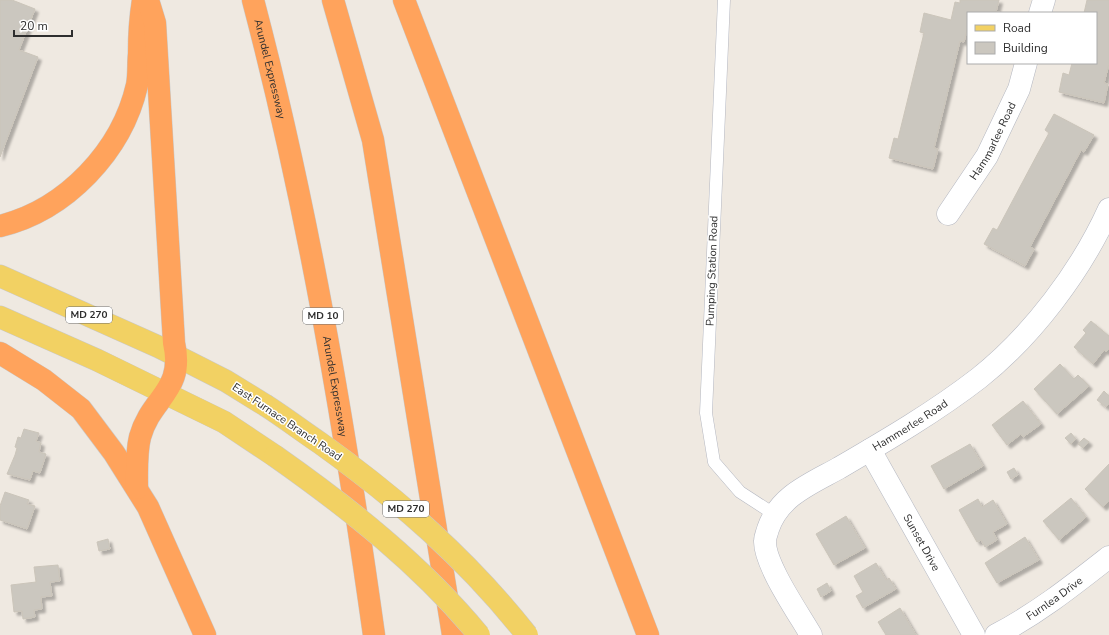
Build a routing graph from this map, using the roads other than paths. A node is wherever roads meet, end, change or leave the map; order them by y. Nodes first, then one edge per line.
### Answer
1 (143, 0) edge
2 (148, 0) edge
3 (253, 0) edge
4 (333, 0) edge
5 (404, 0) edge
6 (724, 0) edge
7 (1044, 0) edge
8 (1040, 12) edge
9 (1026, 64) edge
10 (1109, 210) edge
11 (948, 214) dead end
12 (0, 226) edge
13 (0, 276) edge
14 (0, 317) edge
15 (0, 353) edge
16 (177, 357) junction
17 (166, 394) junction
18 (870, 450) junction
19 (137, 488) junction
20 (774, 514) junction
21 (1109, 557) edge
22 (205, 635) edge
23 (374, 635) edge
24 (453, 635) edge
25 (479, 635) edge
26 (527, 635) edge
27 (648, 635) edge
28 (811, 635) edge
29 (974, 635) edge
30 (996, 635) edge

1 - 12 highway
2 - 16 highway
3 - 23 highway, Arundel Expressway / MD 10
4 - 24 highway
5 - 27 highway
6 - 20 lane, Pumping Station Road
7 - 8 street
9 - 11 street, Hammarlee Road
10 - 18 street, Hammerlee Road
13 - 16 main road, East Furnace Branch Road / MD 270
14 - 17 main road, MD 270
15 - 19 highway
16 - 17 highway
16 - 26 main road, East Furnace Branch Road / MD 270, bridge
17 - 19 highway
17 - 25 main road, MD 270, bridge
18 - 20 street, Hammerlee Road
18 - 29 street, Sunset Drive
19 - 22 highway
20 - 28 street, Hammerlee Road
21 - 30 street, Furnlea Drive

